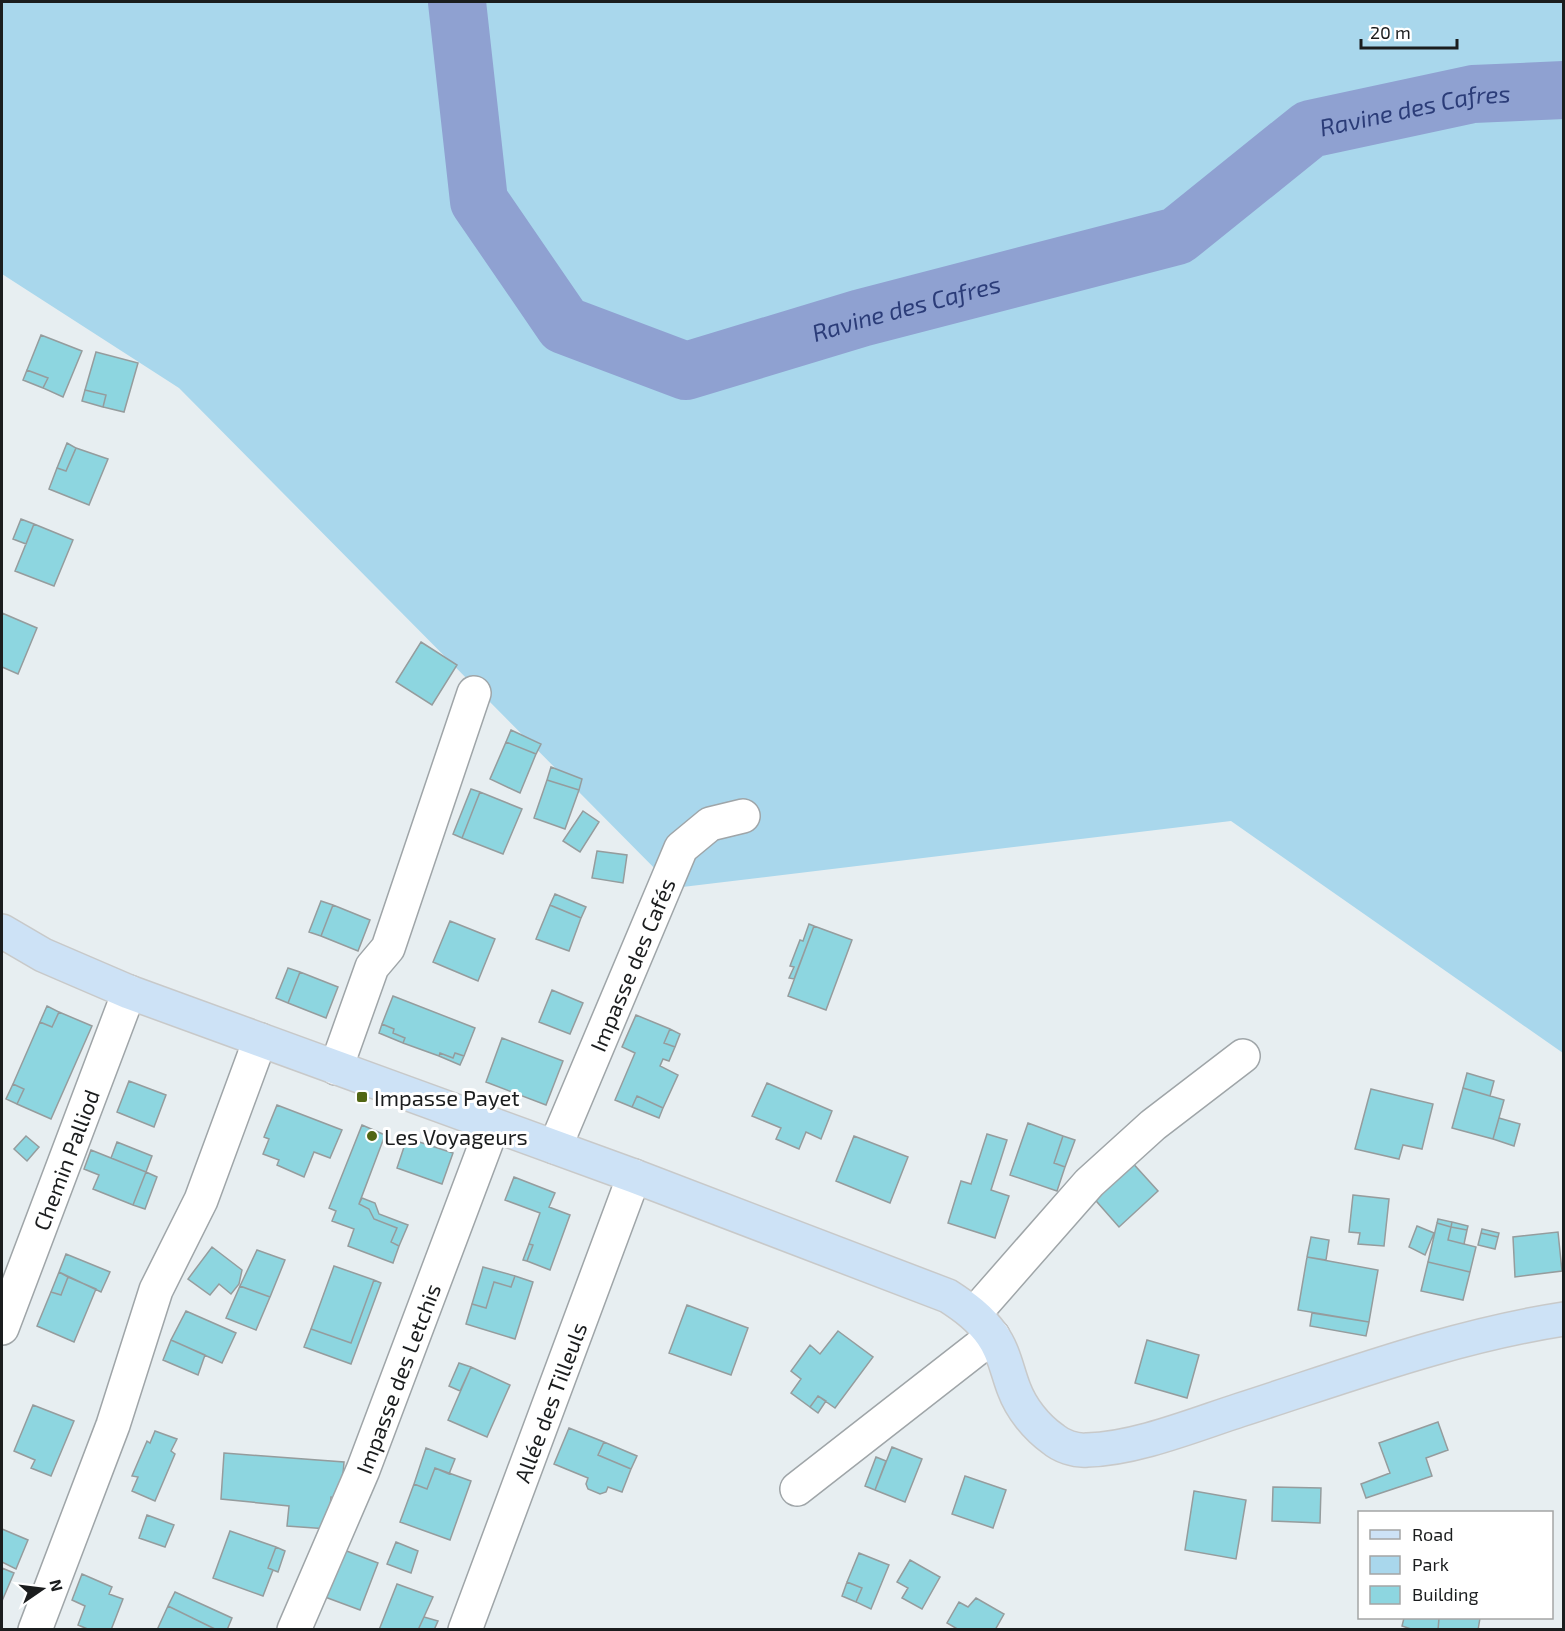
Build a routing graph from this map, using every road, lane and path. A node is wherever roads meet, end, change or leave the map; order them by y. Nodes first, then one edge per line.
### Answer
1 (474, 693) dead end
2 (743, 816) dead end
3 (2, 931) edge
4 (129, 992) junction
5 (260, 1040) junction
6 (1243, 1056) dead end
7 (336, 1068) junction
8 (494, 1125) junction
9 (555, 1147) junction
10 (634, 1176) junction
11 (1563, 1319) edge
12 (983, 1325) junction
13 (2, 1328) edge
14 (797, 1489) dead end
15 (35, 1629) edge
16 (294, 1629) edge
17 (465, 1629) edge

1 - 7 street
2 - 9 street, Impasse des Cafés
3 - 4 main road
4 - 5 main road
4 - 13 street, Chemin Palliod
5 - 7 main road
5 - 15 street
6 - 12 street
7 - 8 main road
8 - 9 main road
8 - 16 street, Impasse des Letchis
9 - 10 main road
10 - 12 main road
10 - 17 street, Allée des Tilleuls
11 - 12 main road
12 - 14 street

